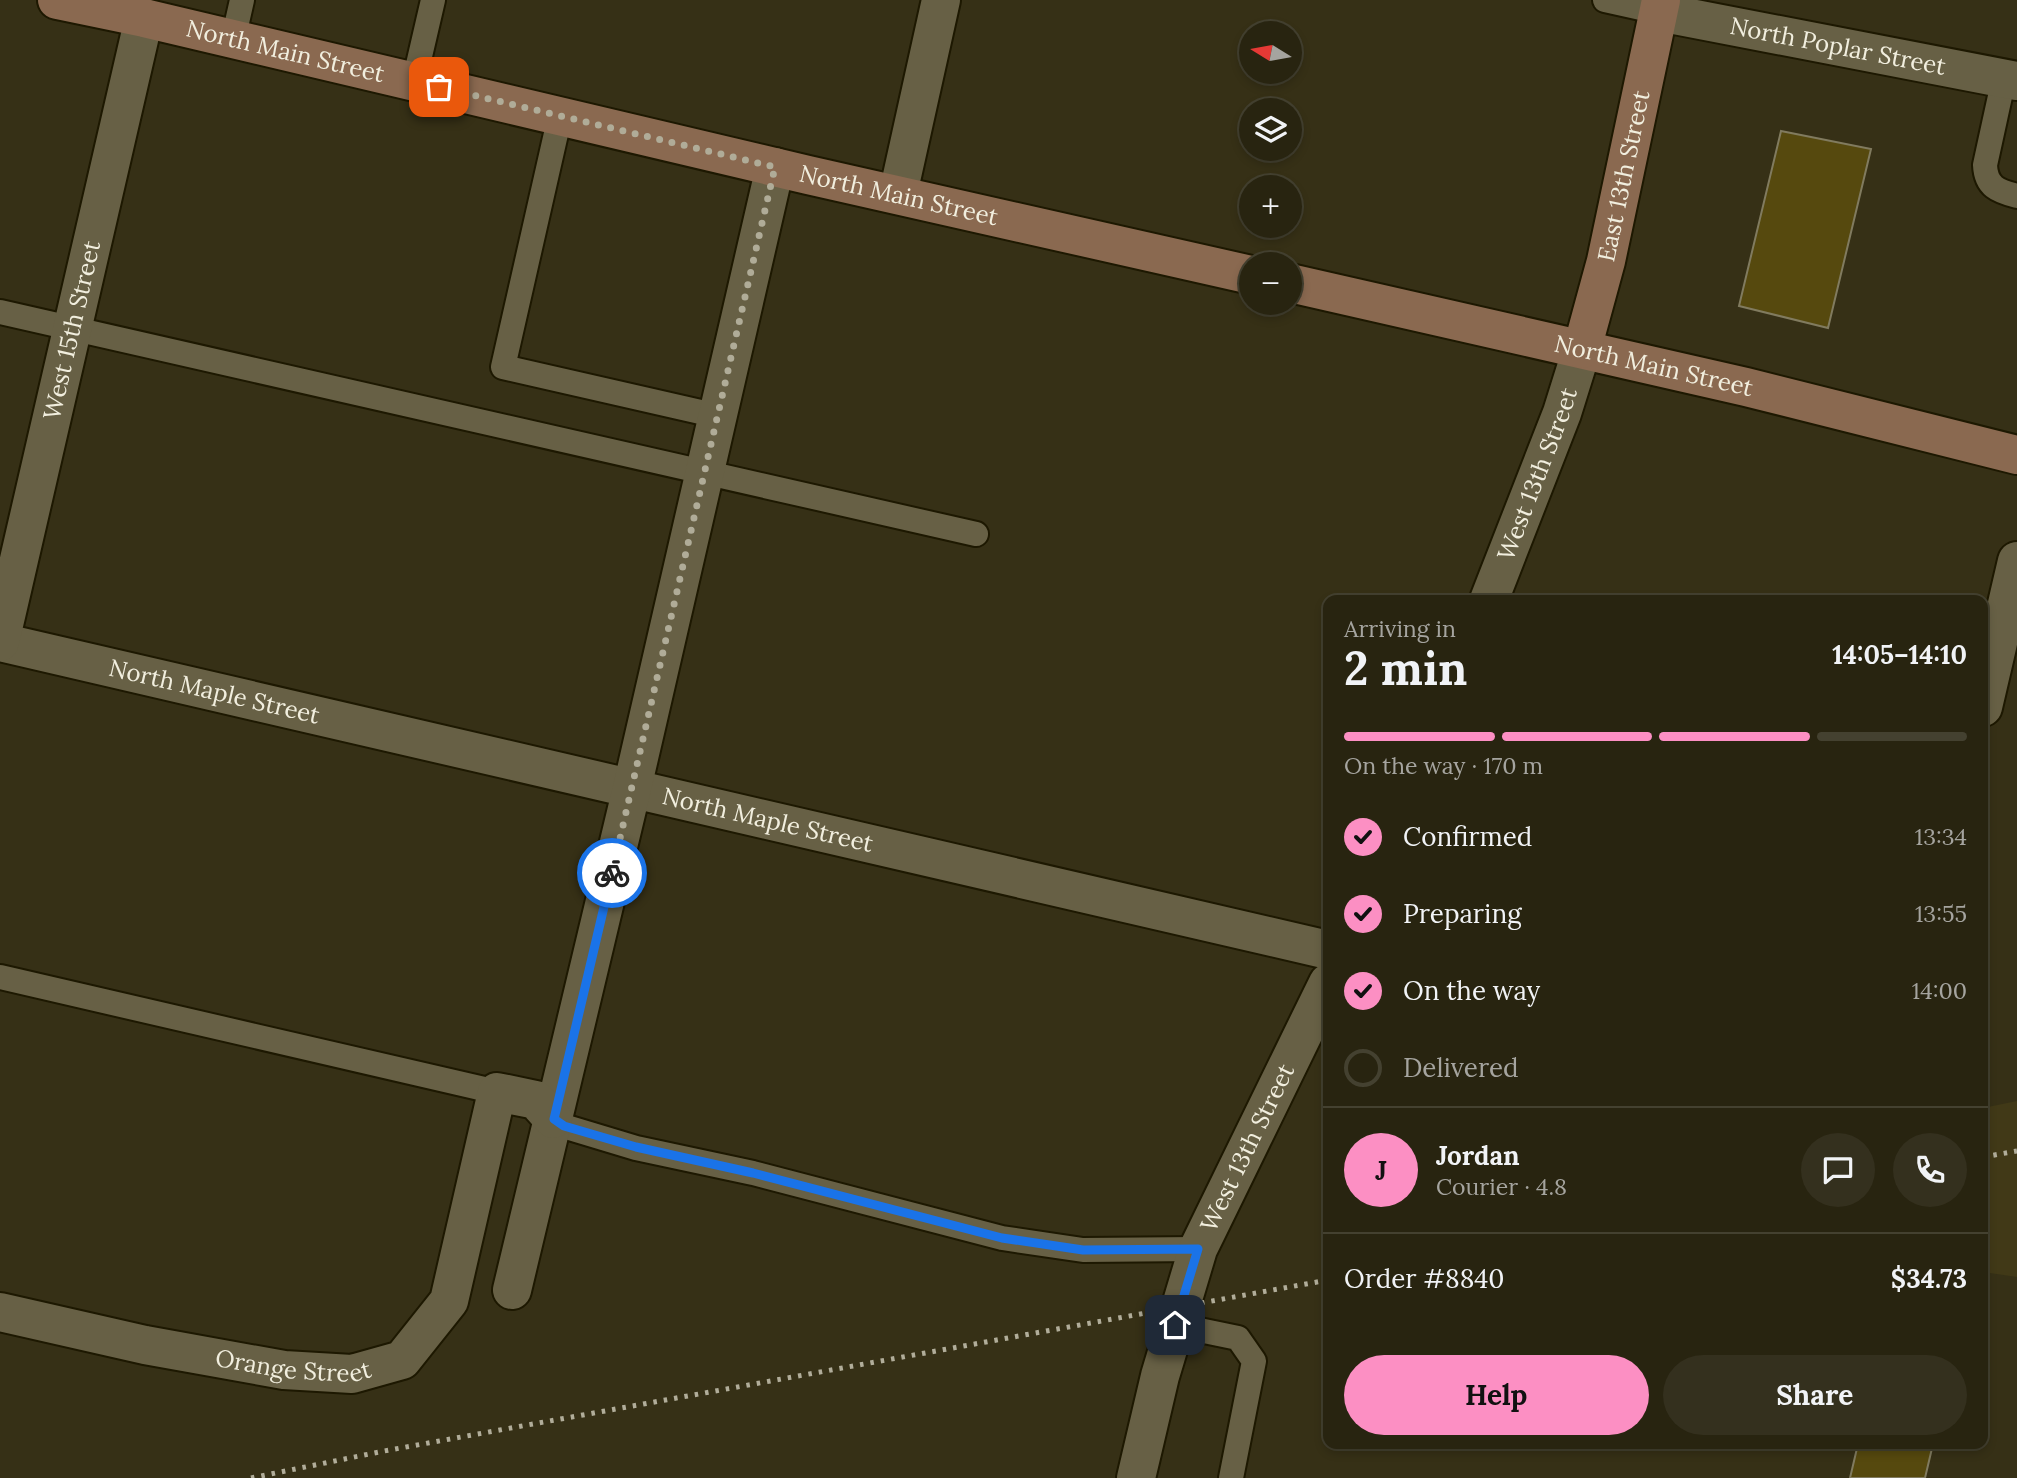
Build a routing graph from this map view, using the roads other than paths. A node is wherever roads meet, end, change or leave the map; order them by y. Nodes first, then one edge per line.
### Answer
1 (57, 0) edge
2 (242, 0) edge
3 (433, 0) edge
4 (942, 0) edge
5 (1605, 0) edge
6 (1660, 6) edge
7 (146, 9) edge
8 (233, 40) junction
9 (2013, 77) edge
10 (414, 82) junction
11 (560, 116) junction
12 (775, 167) junction
13 (898, 194) junction
14 (2017, 196) edge
15 (1239, 272) edge
16 (1302, 286) edge
17 (0, 312) edge
18 (72, 329) junction
19 (1583, 349) junction
20 (718, 416) junction
21 (2017, 455) edge
22 (704, 473) junction
23 (976, 534) dead end
24 (2017, 561) edge
25 (1491, 595) edge
26 (0, 642) edge
27 (1988, 686) edge
28 (632, 788) junction
29 (1323, 949) edge
30 (0, 976) edge
31 (1323, 993) edge
32 (497, 1092) junction
33 (554, 1119) junction
34 (539, 1183) junction
35 (475, 1189) junction
36 (1198, 1249) junction
37 (512, 1290) dead end
38 (0, 1312) edge
39 (1175, 1325) junction
40 (1136, 1478) edge
41 (1231, 1478) edge

1 - 7 main road, North Main Street
2 - 8 lane
3 - 10 lane
4 - 13 street
5 - 6 lane
6 - 9 street, North Poplar Street
6 - 19 main road, East 13th Street
7 - 8 main road, North Main Street
7 - 18 street, West 15th Street
8 - 10 main road, North Main Street
9 - 14 lane
10 - 11 main road, North Main Street
11 - 12 main road, North Main Street
11 - 20 lane
12 - 13 main road, North Main Street
12 - 20 street
13 - 15 main road, North Main Street
16 - 19 main road, North Main Street
17 - 18 lane
18 - 22 lane
18 - 26 street, West 15th Street
19 - 21 main road, North Main Street
19 - 25 street, West 13th Street
20 - 22 street
22 - 23 lane
22 - 28 street
24 - 27 street
26 - 28 street, North Maple Street
28 - 29 street, North Maple Street
28 - 33 street
30 - 32 lane
31 - 36 street, West 13th Street
32 - 33 street
32 - 35 street, Orange Street
33 - 34 street
33 - 36 lane
34 - 35 street
34 - 37 street
35 - 38 street, Orange Street
36 - 39 street, West 13th Street
39 - 40 street, West 13th Street
39 - 41 lane

